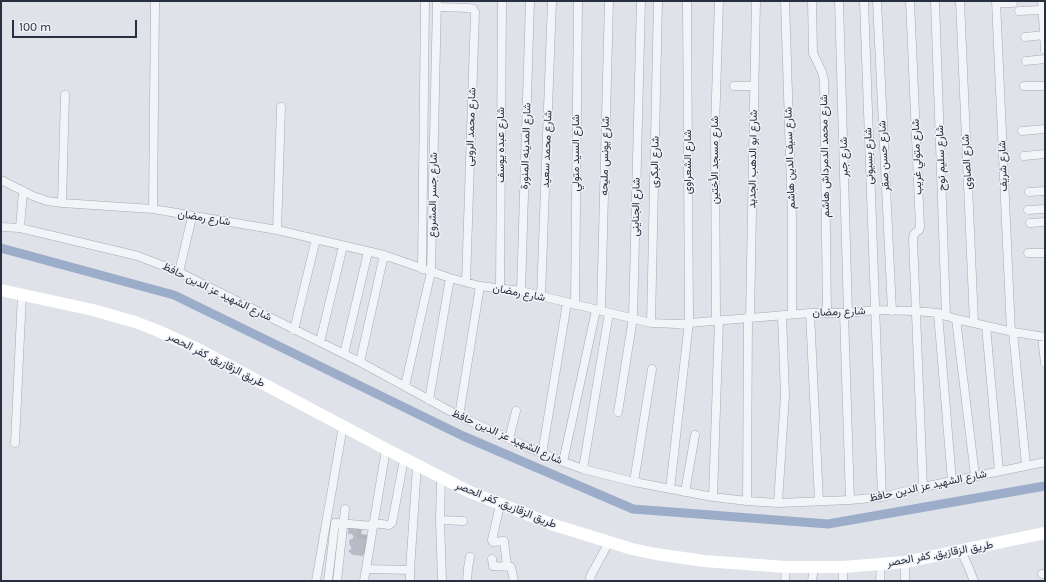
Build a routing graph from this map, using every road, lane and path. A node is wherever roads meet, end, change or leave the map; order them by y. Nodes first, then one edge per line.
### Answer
1 (155, 1) edge
2 (425, 1) edge
3 (502, 1) edge
4 (530, 1) edge
5 (552, 1) edge
6 (578, 1) edge
7 (609, 1) edge
8 (641, 1) edge
9 (658, 1) edge
10 (687, 1) edge
11 (719, 1) edge
12 (756, 1) edge
13 (785, 1) edge
14 (812, 1) edge
15 (840, 1) edge
16 (864, 1) edge
17 (877, 1) edge
18 (910, 1) edge
19 (935, 1) edge
20 (960, 1) edge
21 (1042, 1) edge
22 (996, 2) edge
23 (1013, 3) dead end
24 (437, 4) edge
25 (1043, 10) junction
26 (1019, 12) dead end
27 (1044, 35) edge
28 (1025, 37) dead end
29 (1045, 50) edge
30 (1045, 59) edge
31 (1026, 61) dead end
32 (734, 86) dead end
33 (754, 86) junction
34 (1024, 86) dead end
35 (1045, 86) edge
36 (65, 95) dead end
37 (281, 107) dead end
38 (1045, 129) edge
39 (1022, 131) dead end
40 (1045, 154) edge
41 (1024, 156) dead end
42 (1, 180) edge
43 (23, 191) junction
44 (1045, 191) edge
45 (1029, 192) dead end
46 (62, 203) junction
47 (153, 209) junction
48 (1045, 209) edge
49 (1028, 210) dead end
50 (192, 217) junction
51 (1045, 222) edge
52 (1030, 223) dead end
53 (1, 227) edge
54 (20, 228) junction
55 (277, 230) junction
56 (316, 239) junction
57 (343, 246) junction
58 (368, 252) junction
59 (1028, 253) dead end
60 (1045, 253) edge
61 (384, 255) junction
62 (422, 269) junction
63 (179, 272) junction
64 (431, 272) junction
65 (450, 278) junction
66 (466, 282) junction
67 (480, 286) junction
68 (500, 288) junction
69 (1, 290) edge
70 (521, 291) junction
71 (22, 294) junction
72 (541, 296) junction
73 (571, 304) junction
74 (875, 310) junction
75 (892, 311) junction
76 (916, 311) junction
77 (602, 312) junction
78 (810, 313) junction
79 (827, 313) junction
80 (846, 313) junction
81 (792, 314) junction
82 (942, 314) junction
83 (782, 315) junction
84 (749, 317) junction
85 (633, 318) junction
86 (956, 319) junction
87 (717, 320) junction
88 (689, 322) junction
89 (651, 323) junction
90 (974, 323) junction
91 (986, 326) junction
92 (294, 330) junction
93 (1012, 332) junction
94 (1044, 337) edge
95 (320, 342) junction
96 (344, 354) junction
97 (360, 362) junction
98 (1045, 363) edge
99 (652, 369) dead end
100 (405, 386) junction
101 (429, 400) junction
102 (516, 410) dead end
103 (618, 412) dead end
104 (459, 416) junction
105 (343, 426) junction
106 (695, 435) dead end
107 (509, 439) junction
108 (15, 443) dead end
109 (386, 450) junction
110 (542, 454) junction
111 (404, 459) junction
112 (563, 462) junction
113 (1045, 462) edge
114 (417, 466) junction
115 (1026, 466) junction
116 (583, 469) junction
117 (999, 471) junction
118 (976, 476) junction
119 (441, 478) junction
120 (952, 481) junction
121 (634, 482) junction
122 (923, 487) junction
123 (670, 490) junction
124 (685, 492) junction
125 (713, 497) junction
126 (882, 497) junction
127 (850, 500) junction
128 (747, 501) junction
129 (819, 501) junction
130 (778, 503) junction
131 (500, 505) junction
132 (345, 509) dead end
133 (440, 520) junction
134 (463, 521) dead end
135 (326, 523) junction
136 (334, 523) junction
137 (343, 524) junction
138 (373, 524) junction
139 (1045, 533) edge
140 (609, 542) junction
141 (961, 551) junction
142 (470, 557) dead end
143 (492, 559) dead end
144 (905, 562) junction
145 (881, 564) junction
146 (507, 566) junction
147 (786, 567) junction
148 (814, 567) junction
149 (843, 567) junction
150 (366, 569) junction
151 (410, 570) junction
152 (316, 581) edge
153 (328, 581) edge
154 (337, 581) edge
155 (364, 581) edge
156 (410, 581) edge
157 (442, 581) edge
158 (467, 581) edge
159 (514, 581) edge
160 (590, 581) edge
161 (785, 581) edge
162 (812, 581) edge
163 (843, 581) edge
164 (880, 581) edge
165 (905, 581) edge
166 (971, 581) edge

1 - 47 street
2 - 62 street, شارع جسر المشروع
3 - 68 street, شارع عبده يوسف
4 - 70 street, شارع المدينه المنورة
5 - 72 street, شارع محمد سعيد
6 - 73 street, شارع السيد متولي
7 - 77 street, شارع يونس مليحه
8 - 85 street, شارع الجناينى
9 - 89 street, شارع البكرى
10 - 88 street, شارع الشعراوى
11 - 87 street, شارع مسجد الأختين
12 - 33 street, شارع ابو الدهب الجديد
13 - 81 street, شارع سيف الدين هاشم
14 - 79 street, شارع محمد الدمرداش هاشم
15 - 80 street, شارع جبر
16 - 74 street, شارع بسيونى
17 - 75 street, شارع حسن صقر
18 - 76 street, شارع متولي غريب
19 - 82 street, شارع سليم نوح
20 - 90 street, شارع الصاوى
21 - 25 street
22 - 23 street
22 - 93 street, شارع شريف
24 - 64 street, شارع جسر المشروع
24 - 66 street, شارع محمد الروبى
25 - 26 street
25 - 27 street
27 - 28 street
27 - 29 street
30 - 31 street
32 - 33 street
33 - 84 street, شارع ابو الدهب الجديد
34 - 35 street
36 - 46 street
37 - 55 street
38 - 39 street
40 - 41 street
42 - 43 street, شارع رمضان
43 - 46 street, شارع رمضان
43 - 54 street
44 - 45 street
46 - 47 street, شارع رمضان
47 - 50 street, شارع رمضان
48 - 49 street
50 - 55 street, شارع رمضان
50 - 63 street
51 - 52 street
53 - 54 street, شارع الشهيد عز الدين حافظ
54 - 63 street, شارع الشهيد عز الدين حافظ
55 - 56 street, شارع رمضان
56 - 57 street, شارع رمضان
56 - 92 street
57 - 58 street, شارع رمضان
57 - 95 street
58 - 61 street, شارع رمضان
58 - 96 street
59 - 60 street
61 - 62 street, شارع رمضان
61 - 97 street
62 - 64 street, شارع رمضان
63 - 92 street, شارع الشهيد عز الدين حافظ
64 - 65 street, شارع رمضان
64 - 100 street, شارع جسر المشروع
65 - 66 street, شارع رمضان
65 - 101 street
66 - 67 street, شارع رمضان
67 - 68 street, شارع رمضان
67 - 104 street
68 - 70 street, شارع رمضان
69 - 71 main road, طريق الزقازيق, كفر الحصر
70 - 72 street, شارع رمضان
71 - 105 main road, طريق الزقازيق, كفر الحصر
71 - 108 street
72 - 73 street, شارع رمضان
73 - 77 street, شارع رمضان
73 - 110 street, شارع السيد متولي
74 - 75 street, شارع رمضان
74 - 80 street, شارع رمضان
74 - 126 street, شارع بسيونى
75 - 76 street, شارع رمضان
76 - 82 street, شارع رمضان
76 - 122 street, شارع متولي غريب
77 - 85 street, شارع رمضان
77 - 112 street
77 - 116 street
78 - 79 street, شارع رمضان
78 - 81 street, شارع رمضان
78 - 129 street
79 - 80 street, شارع رمضان
80 - 127 street, شارع جبر
81 - 83 street, شارع رمضان
82 - 86 street, شارع رمضان
82 - 120 street, شارع سليم نوح
83 - 84 street, شارع رمضان
83 - 130 street
84 - 87 street, شارع رمضان
84 - 128 street, شارع ابو الدهب الجديد
85 - 89 street, شارع رمضان
85 - 103 street, شارع الجناينى
86 - 90 street, شارع رمضان
86 - 118 street
87 - 88 street, شارع رمضان
87 - 125 street, شارع مسجد الأختين
88 - 89 street, شارع رمضان
88 - 123 street, شارع الشعراوى
90 - 91 street, شارع رمضان
91 - 93 street, شارع رمضان
91 - 117 street
92 - 95 street, شارع الشهيد عز الدين حافظ
93 - 94 street, شارع رمضان
93 - 115 street, شارع شريف
94 - 98 street
95 - 96 street, شارع الشهيد عز الدين حافظ
96 - 97 street, شارع الشهيد عز الدين حافظ
97 - 100 street, شارع الشهيد عز الدين حافظ
99 - 121 street
100 - 101 street, شارع الشهيد عز الدين حافظ
101 - 104 street, شارع الشهيد عز الدين حافظ
102 - 107 street
104 - 107 street, شارع الشهيد عز الدين حافظ
105 - 109 main road, طريق الزقازيق, كفر الحصر
105 - 135 street
106 - 124 street
107 - 110 street, شارع الشهيد عز الدين حافظ
109 - 111 main road, طريق الزقازيق, كفر الحصر
109 - 138 street
110 - 112 street, شارع الشهيد عز الدين حافظ
111 - 114 main road, طريق الزقازيق, كفر الحصر
111 - 138 street
112 - 116 street, شارع الشهيد عز الدين حافظ
113 - 115 street, شارع الشهيد عز الدين حافظ
114 - 119 main road, طريق الزقازيق, كفر الحصر
114 - 151 street
115 - 117 street, شارع الشهيد عز الدين حافظ
116 - 121 street, شارع الشهيد عز الدين حافظ
117 - 118 street, شارع الشهيد عز الدين حافظ
118 - 120 street, شارع الشهيد عز الدين حافظ
119 - 131 main road, طريق الزقازيق, كفر الحصر
119 - 133 street
120 - 122 street, شارع الشهيد عز الدين حافظ
121 - 123 street, شارع الشهيد عز الدين حافظ
122 - 126 street, شارع الشهيد عز الدين حافظ
123 - 124 street, شارع الشهيد عز الدين حافظ
124 - 125 street, شارع الشهيد عز الدين حافظ
125 - 128 street, شارع الشهيد عز الدين حافظ
126 - 127 street, شارع الشهيد عز الدين حافظ
127 - 129 street, شارع الشهيد عز الدين حافظ
128 - 130 street, شارع الشهيد عز الدين حافظ
129 - 130 street, شارع الشهيد عز الدين حافظ
131 - 140 main road, طريق الزقازيق, كفر الحصر
131 - 146 street
132 - 137 street
133 - 134 street
133 - 157 street
135 - 136 street
135 - 152 street
136 - 137 street
136 - 153 street
137 - 138 street
137 - 154 street
138 - 150 street
139 - 141 main road, طريق الزقازيق, كفر الحصر
140 - 147 main road, طريق الزقازيق, كفر الحصر
140 - 160 street
141 - 144 main road, طريق الزقازيق, كفر الحصر
141 - 166 street
142 - 158 street
143 - 146 street
144 - 145 main road, طريق الزقازيق, كفر الحصر
144 - 165 street
145 - 149 main road, طريق الزقازيق, كفر الحصر
145 - 164 street
146 - 159 street
147 - 148 main road, طريق الزقازيق, كفر الحصر
147 - 161 street
148 - 149 main road, طريق الزقازيق, كفر الحصر
148 - 162 street
149 - 163 street
150 - 151 street
150 - 155 street
151 - 156 street

